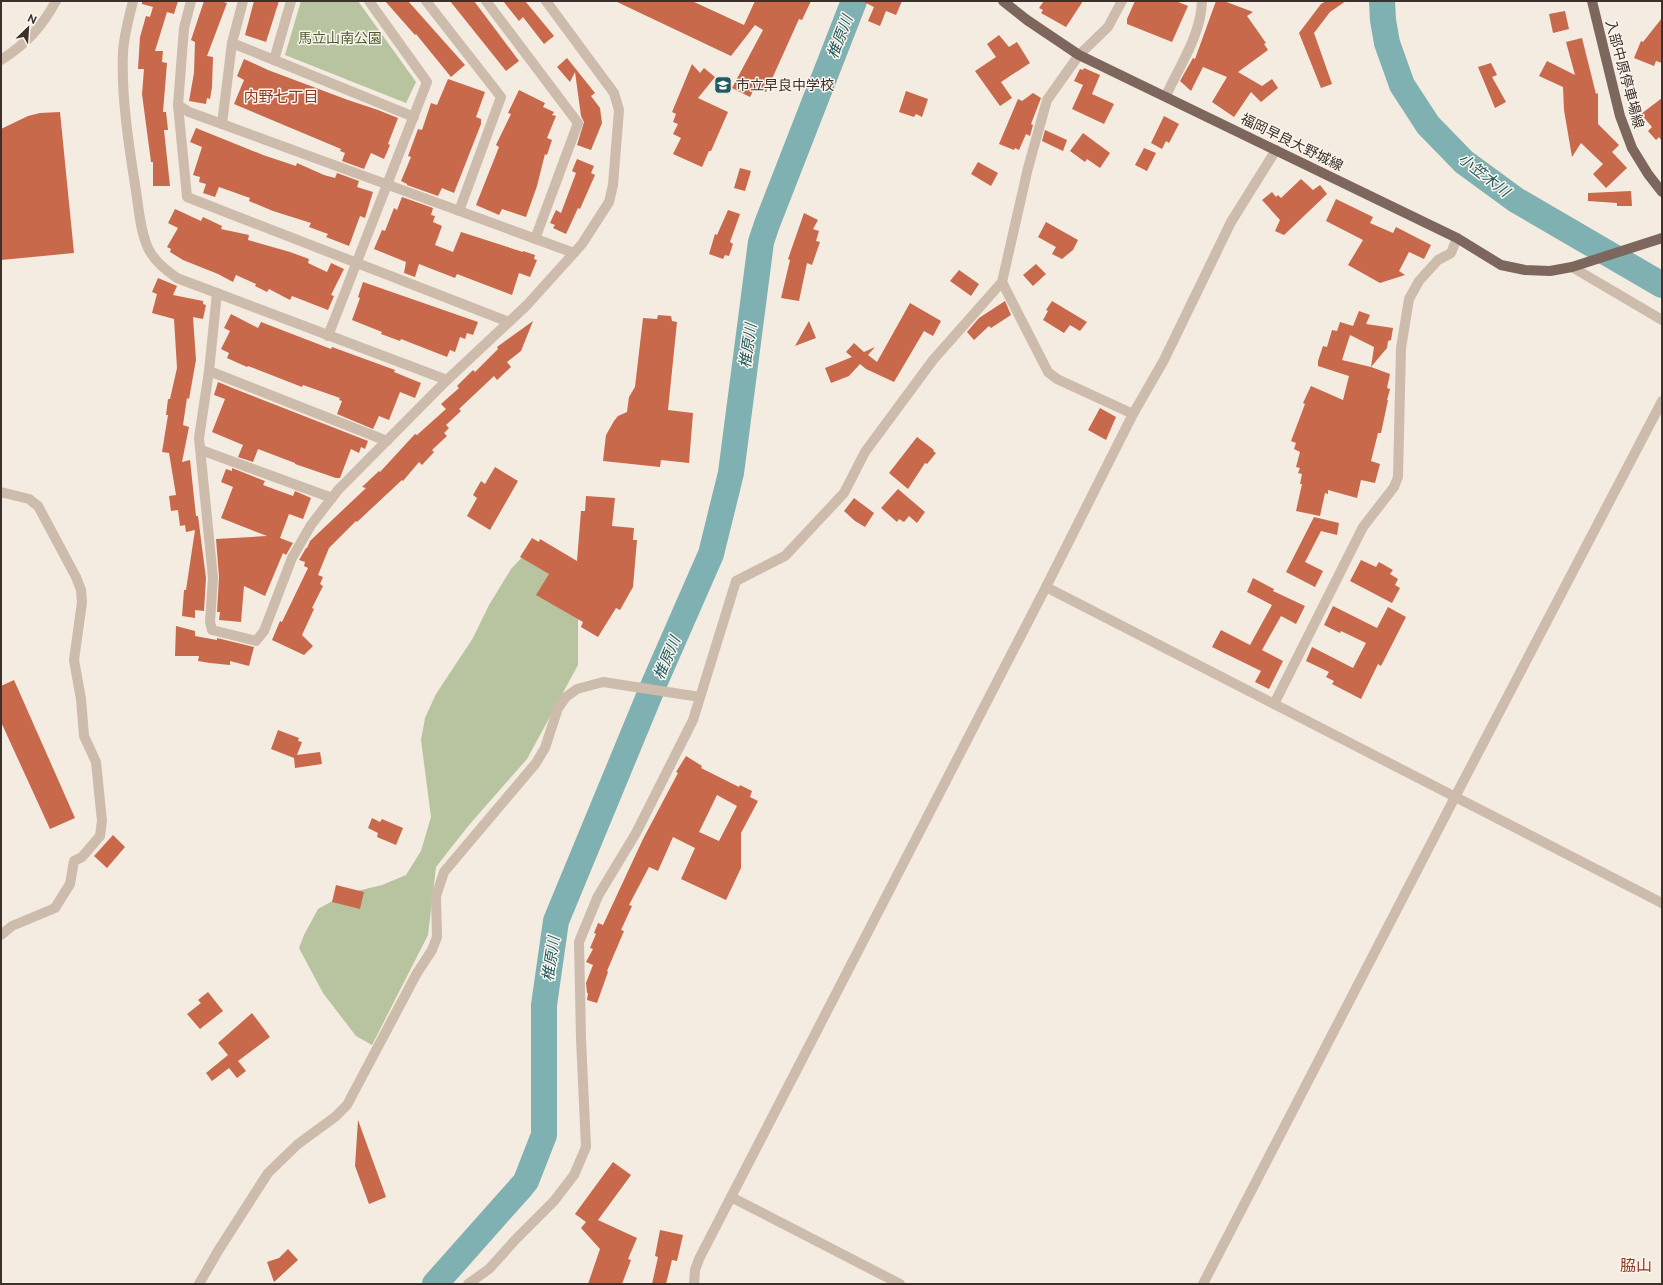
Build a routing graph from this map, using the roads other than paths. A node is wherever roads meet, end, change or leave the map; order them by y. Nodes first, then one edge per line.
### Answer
1 (56, 1) edge
2 (134, 1) edge
3 (191, 1) edge
4 (243, 1) edge
5 (291, 1) edge
6 (369, 1) edge
7 (426, 1) edge
8 (486, 1) edge
9 (546, 1) edge
10 (1003, 1) edge
11 (1122, 1) edge
12 (1202, 1) edge
13 (1592, 1) edge
14 (232, 43) junction
15 (1079, 55) junction
16 (1, 60) edge
17 (274, 60) junction
18 (1166, 96) junction
19 (178, 105) junction
20 (414, 117) junction
21 (222, 124) junction
22 (1276, 150) junction
23 (388, 186) junction
24 (1662, 192) edge
25 (459, 211) junction
26 (1457, 238) junction
27 (1662, 238) edge
28 (535, 239) junction
29 (574, 253) junction
30 (357, 263) junction
31 (1576, 265) junction
32 (1002, 282) junction
33 (217, 293) junction
34 (1662, 320) edge
35 (509, 322) junction
36 (328, 336) junction
37 (209, 371) junction
38 (447, 380) junction
39 (1662, 401) edge
40 (1133, 414) junction
41 (387, 440) junction
42 (201, 450) junction
43 (1, 492) edge
44 (332, 498) junction
45 (1046, 587) junction
46 (700, 697) junction
47 (1274, 704) junction
48 (1455, 797) junction
49 (1662, 904) edge
50 (1, 936) edge
51 (731, 1197) junction
52 (200, 1284) edge
53 (468, 1284) edge
54 (694, 1284) edge
55 (900, 1284) edge
56 (1203, 1284) edge

1 - 16 street
2 - 33 street
3 - 19 street
4 - 14 street
5 - 17 street
6 - 20 street
7 - 25 street
8 - 28 street
9 - 29 street
10 - 15 main road, 福岡早良大野城線
11 - 15 street
12 - 18 street
13 - 24 main road, 入部中原停車場線
14 - 17 street
14 - 21 street
15 - 18 main road, 福岡早良大野城線
15 - 32 street
17 - 20 street
18 - 22 main road, 福岡早良大野城線
19 - 21 street
19 - 30 street
20 - 23 street
21 - 23 street
22 - 26 main road, 福岡早良大野城線
22 - 40 street
23 - 25 street
23 - 30 street
25 - 28 street
26 - 31 main road, 福岡早良大野城線
26 - 47 street
27 - 31 main road, 福岡早良大野城線
28 - 29 street
29 - 35 street
30 - 35 street
30 - 36 street
31 - 34 street
32 - 40 street
32 - 46 street
33 - 36 street
33 - 37 street
35 - 38 street
36 - 38 street
37 - 41 street
37 - 42 street
38 - 41 street
39 - 48 street
40 - 45 street
41 - 44 street
42 - 44 street
42 - 44 street
43 - 50 street
45 - 47 street
45 - 51 street
46 - 52 street
46 - 53 street
47 - 48 street
48 - 49 street
48 - 56 street
51 - 54 street
51 - 55 street

